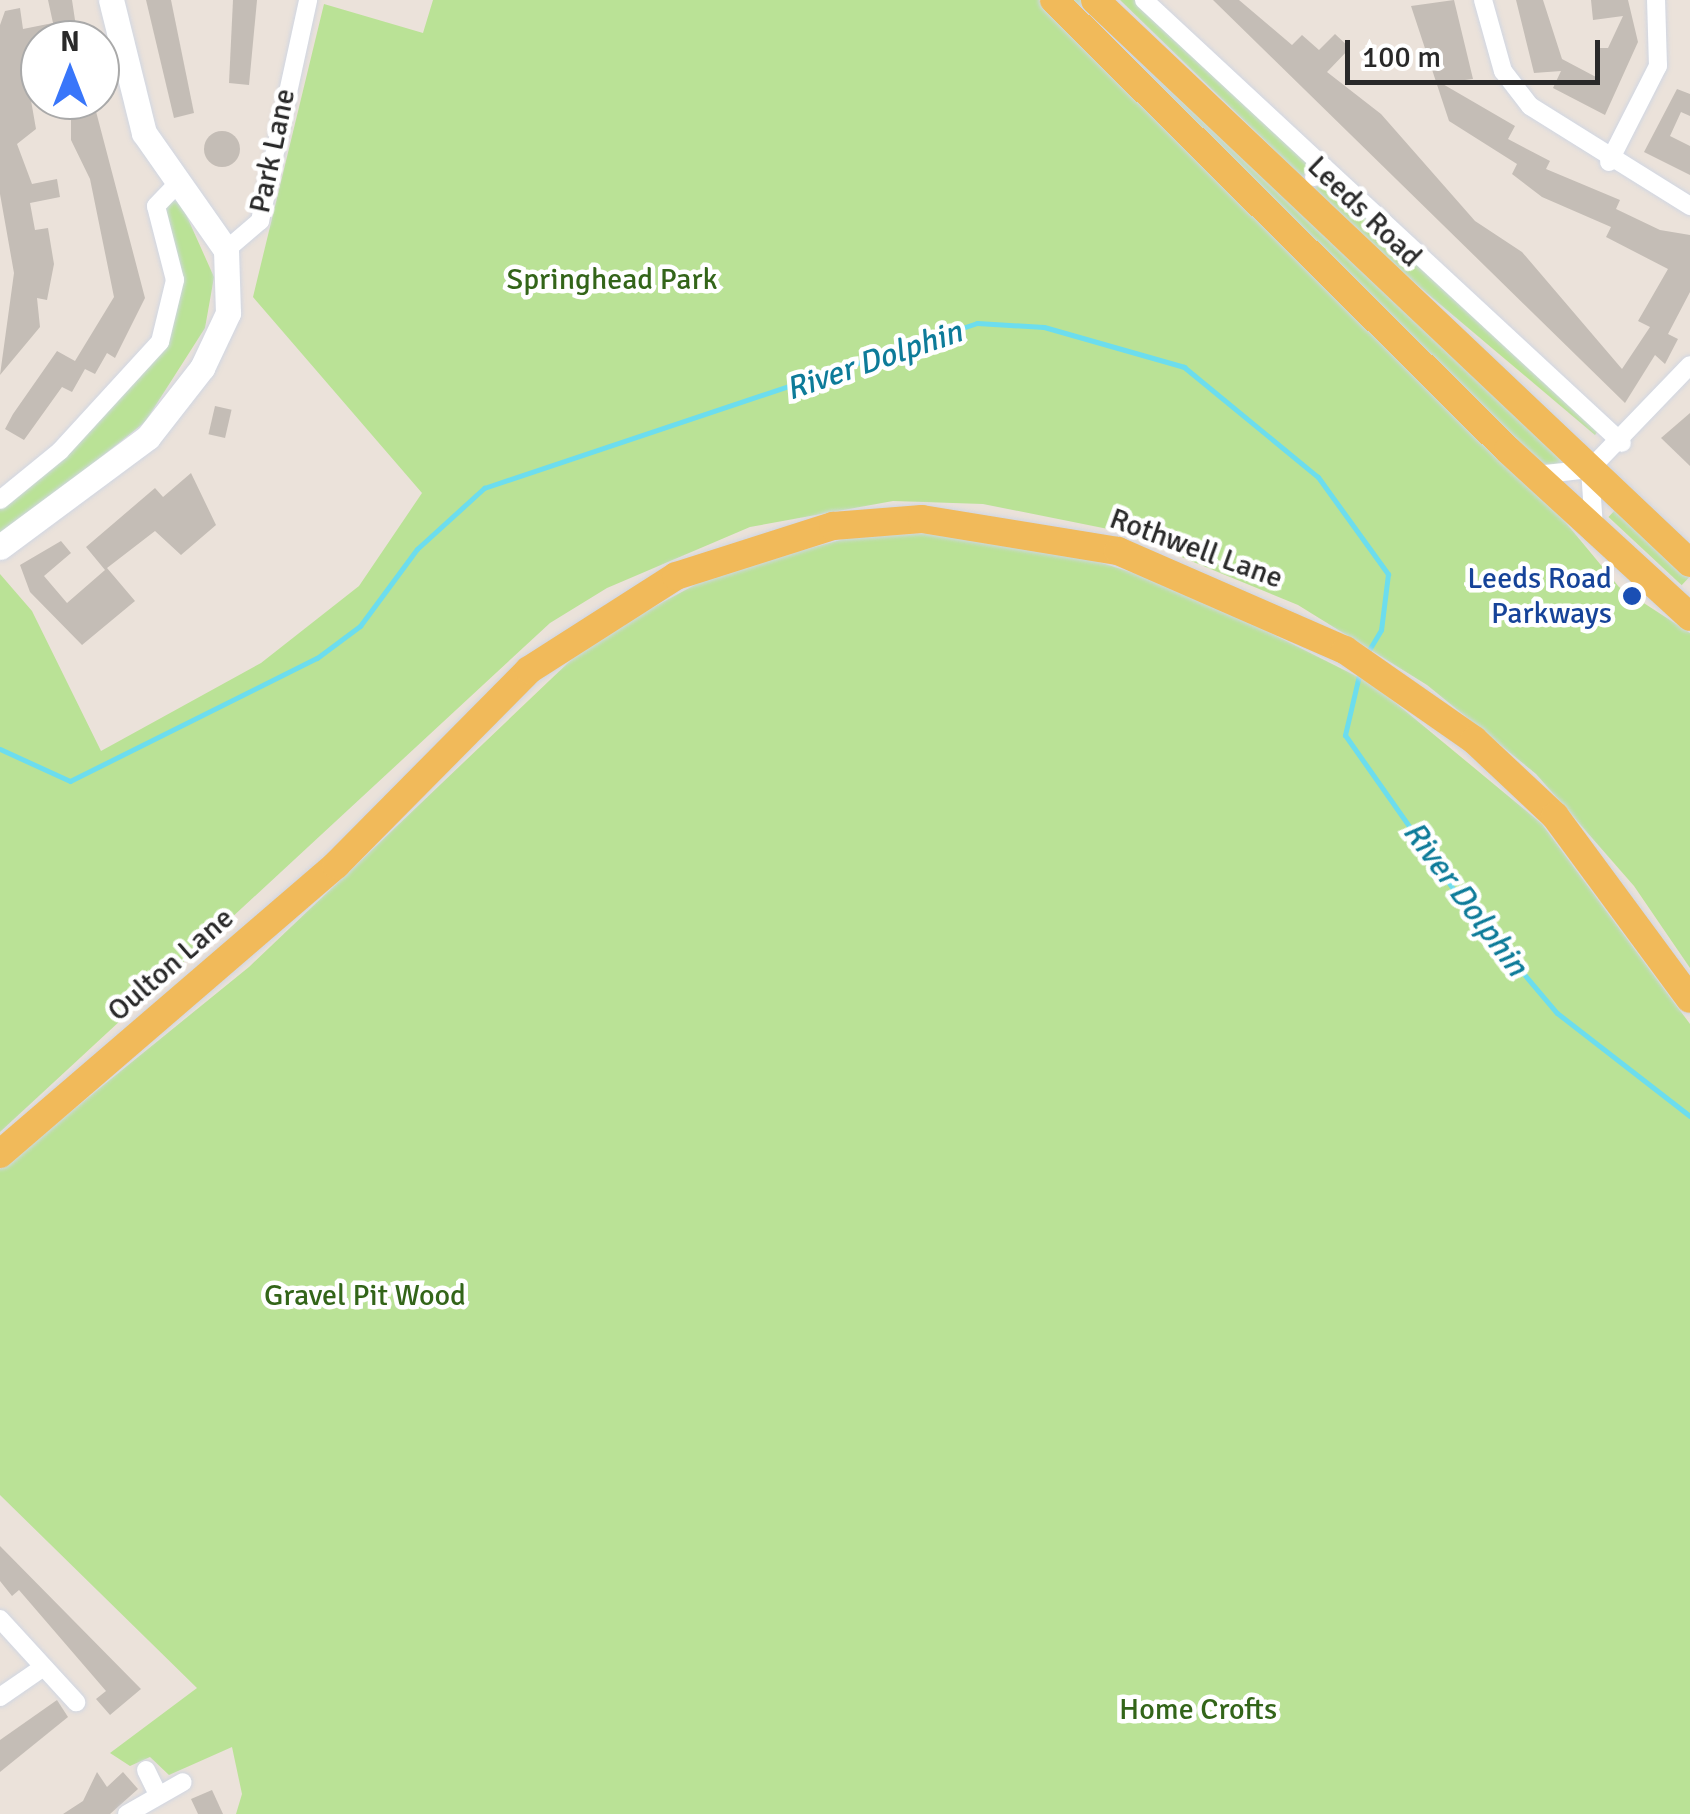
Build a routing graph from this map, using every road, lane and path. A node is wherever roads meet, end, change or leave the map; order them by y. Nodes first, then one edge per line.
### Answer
1 (112, 0) edge
2 (308, 0) edge
3 (1054, 0) edge
4 (1095, 0) edge
5 (1144, 0) edge
6 (1483, 0) edge
7 (1656, 0) edge
8 (1609, 162) junction
9 (181, 180) junction
10 (1690, 206) edge
11 (226, 250) junction
12 (1690, 364) edge
13 (1622, 443) junction
14 (1590, 469) junction
15 (1535, 475) junction
16 (0, 500) edge
17 (1595, 531) junction
18 (0, 547) edge
19 (1690, 563) edge
20 (1690, 617) edge
21 (381, 820) joint
22 (1690, 999) edge
23 (0, 1154) edge
24 (0, 1619) edge
25 (42, 1668) junction
26 (0, 1697) edge
27 (76, 1702) dead end
28 (146, 1770) dead end
29 (183, 1782) dead end
30 (158, 1795) junction
31 (127, 1814) edge

1 - 9 street
2 - 11 street, Park Lane
3 - 15 main road
4 - 14 main road, Leeds Road
5 - 13 street, Leeds Road
6 - 8 street
7 - 8 street
8 - 10 street
9 - 11 street
9 - 16 street
11 - 18 street, Park Lane
12 - 13 street
13 - 14 street
14 - 15 street
14 - 17 street
14 - 19 main road, Leeds Road
15 - 17 main road
17 - 20 main road
21 - 22 main road, Rothwell Lane
21 - 23 main road, Oulton Lane
24 - 25 street
25 - 26 street
25 - 27 street
28 - 30 street
29 - 30 street
30 - 31 street

